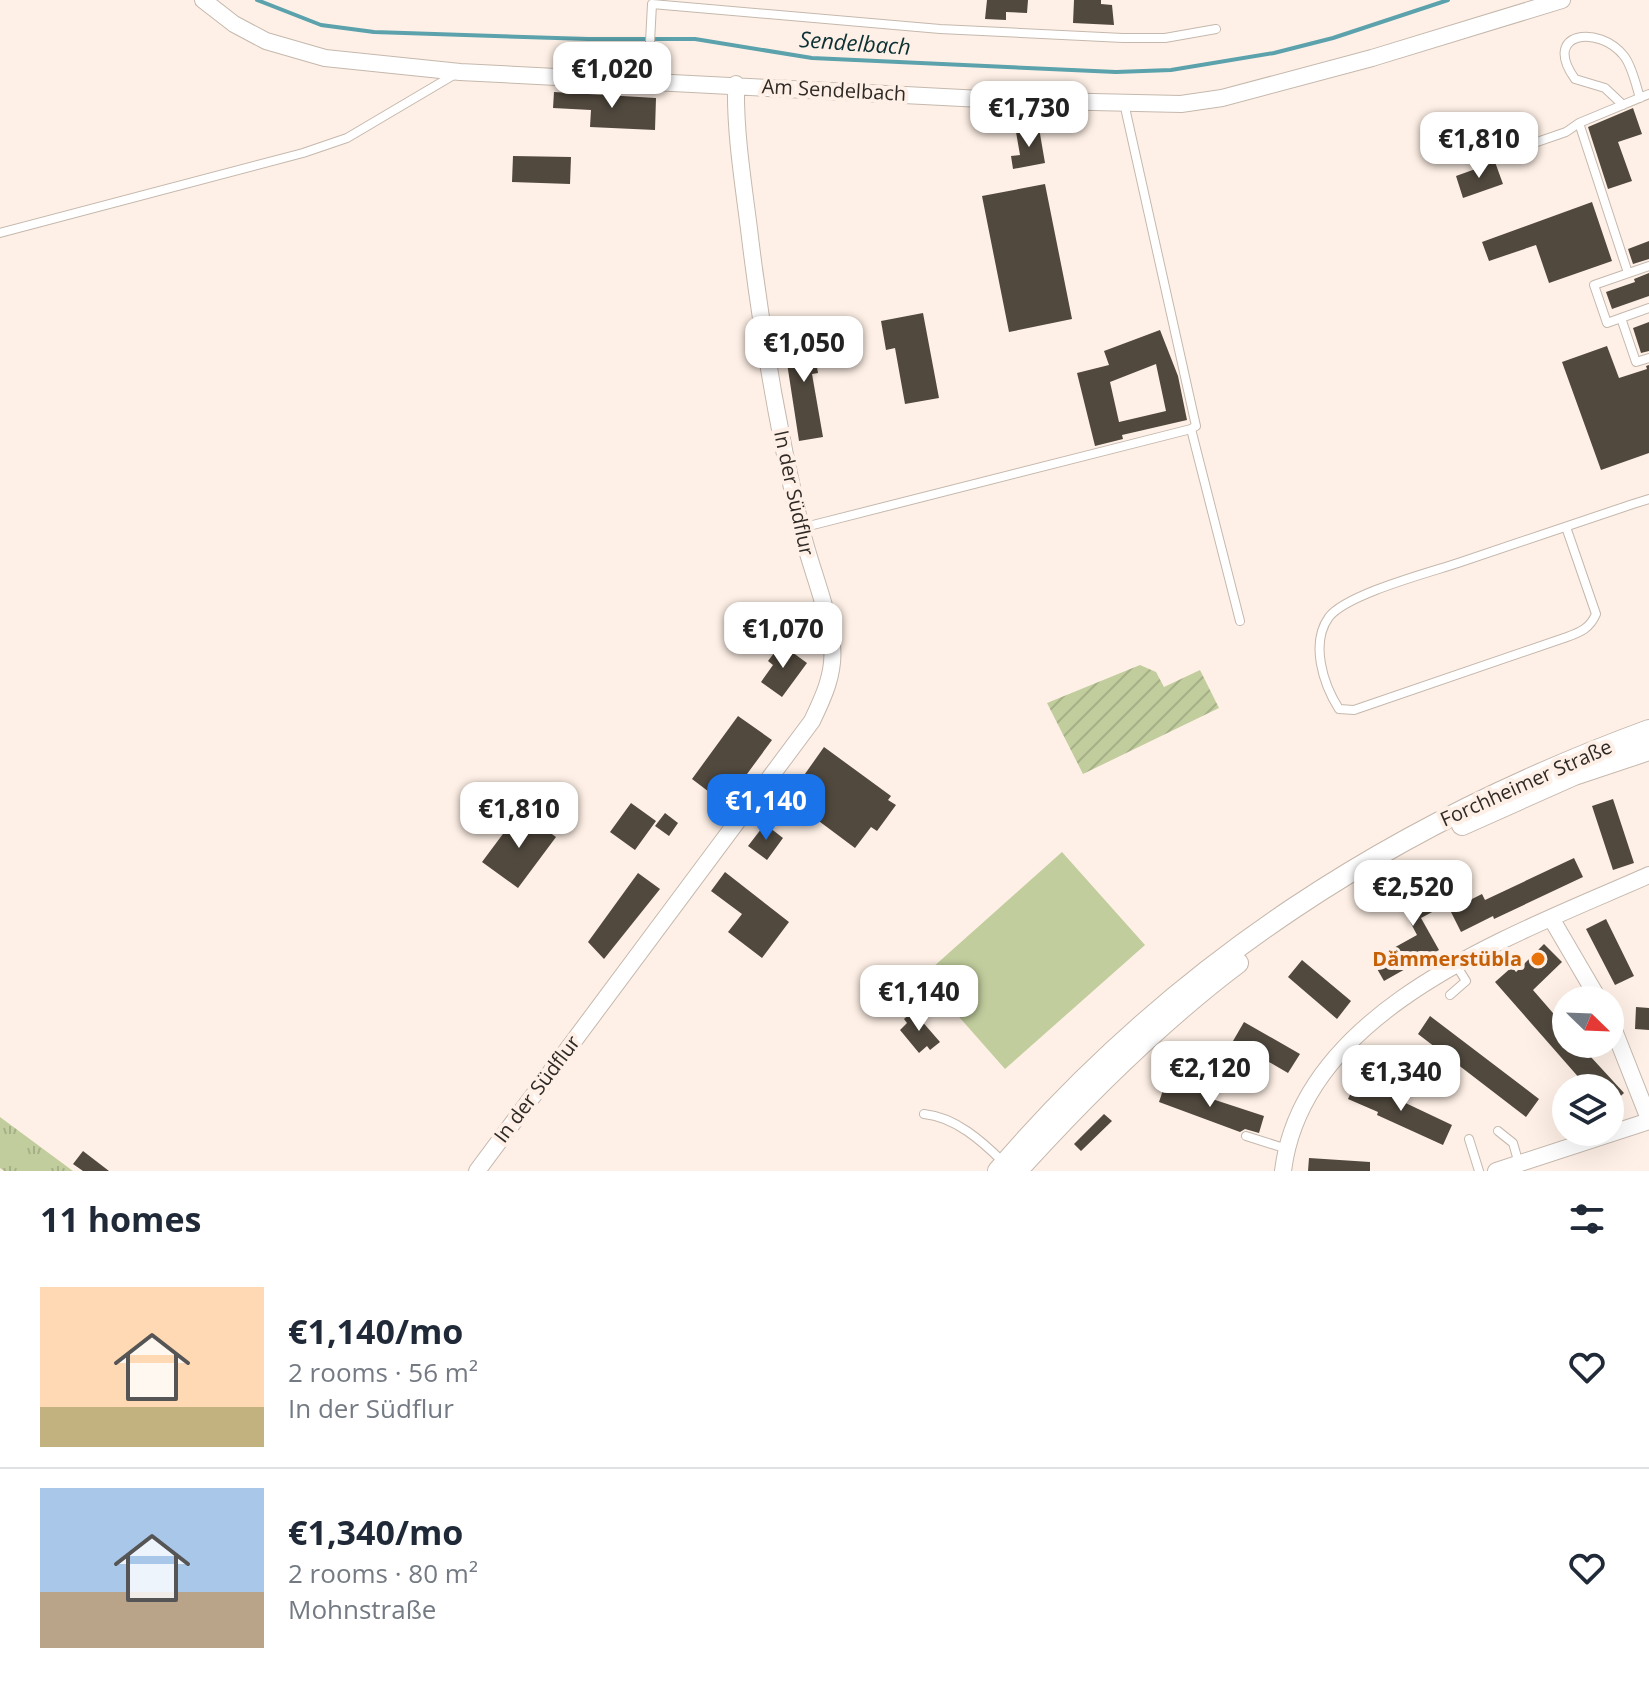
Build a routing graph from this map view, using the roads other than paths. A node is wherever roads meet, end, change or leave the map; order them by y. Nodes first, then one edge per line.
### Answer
1 (203, 0) edge
2 (1562, 0) edge
3 (1216, 29) dead end
4 (460, 72) junction
5 (648, 80) junction
6 (736, 84) junction
7 (1645, 96) edge
8 (1124, 103) junction
9 (1623, 105) junction
10 (1579, 123) junction
11 (1505, 153) dead end
12 (0, 233) edge
13 (1649, 266) edge
14 (1628, 273) junction
15 (1649, 308) edge
16 (1621, 318) junction
17 (1649, 358) edge
18 (1191, 429) junction
19 (1649, 499) edge
20 (1566, 527) junction
21 (801, 528) junction
22 (1240, 621) dead end
23 (1649, 730) edge
24 (1649, 750) edge
25 (1649, 875) edge
26 (1551, 918) junction
27 (1456, 965) junction
28 (1591, 986) edge
29 (1450, 995) dead end
30 (1624, 1056) edge
31 (924, 1114) dead end
32 (1649, 1120) edge
33 (1498, 1131) dead end
34 (1246, 1136) dead end
35 (1469, 1139) dead end
36 (1287, 1149) junction
37 (1519, 1164) junction
38 (1008, 1169) edge
39 (477, 1171) edge
40 (1283, 1171) edge
41 (1479, 1171) edge
42 (1496, 1171) edge

1 - 4 street, Am Sendelbach
2 - 8 street, Am Sendelbach
3 - 5 lane
4 - 5 street, Am Sendelbach
4 - 12 lane
5 - 6 street, Am Sendelbach
6 - 8 street, Am Sendelbach
6 - 21 street, In der Südflur
7 - 9 lane
7 - 9 lane
8 - 18 lane
9 - 10 lane
10 - 11 lane
10 - 14 lane
13 - 14 lane
14 - 16 lane
15 - 16 lane
16 - 17 lane
18 - 21 lane
18 - 22 lane
19 - 20 lane
20 - 20 lane
21 - 39 street, In der Südflur
23 - 38 street, Forchheimer Straße
24 - 38 street, Forchheimer Straße
25 - 26 street
26 - 27 street
26 - 28 street
27 - 29 lane
27 - 36 street
30 - 32 street
31 - 38 lane
32 - 37 street
33 - 37 lane
34 - 36 lane
35 - 41 lane
36 - 40 street
37 - 42 street

